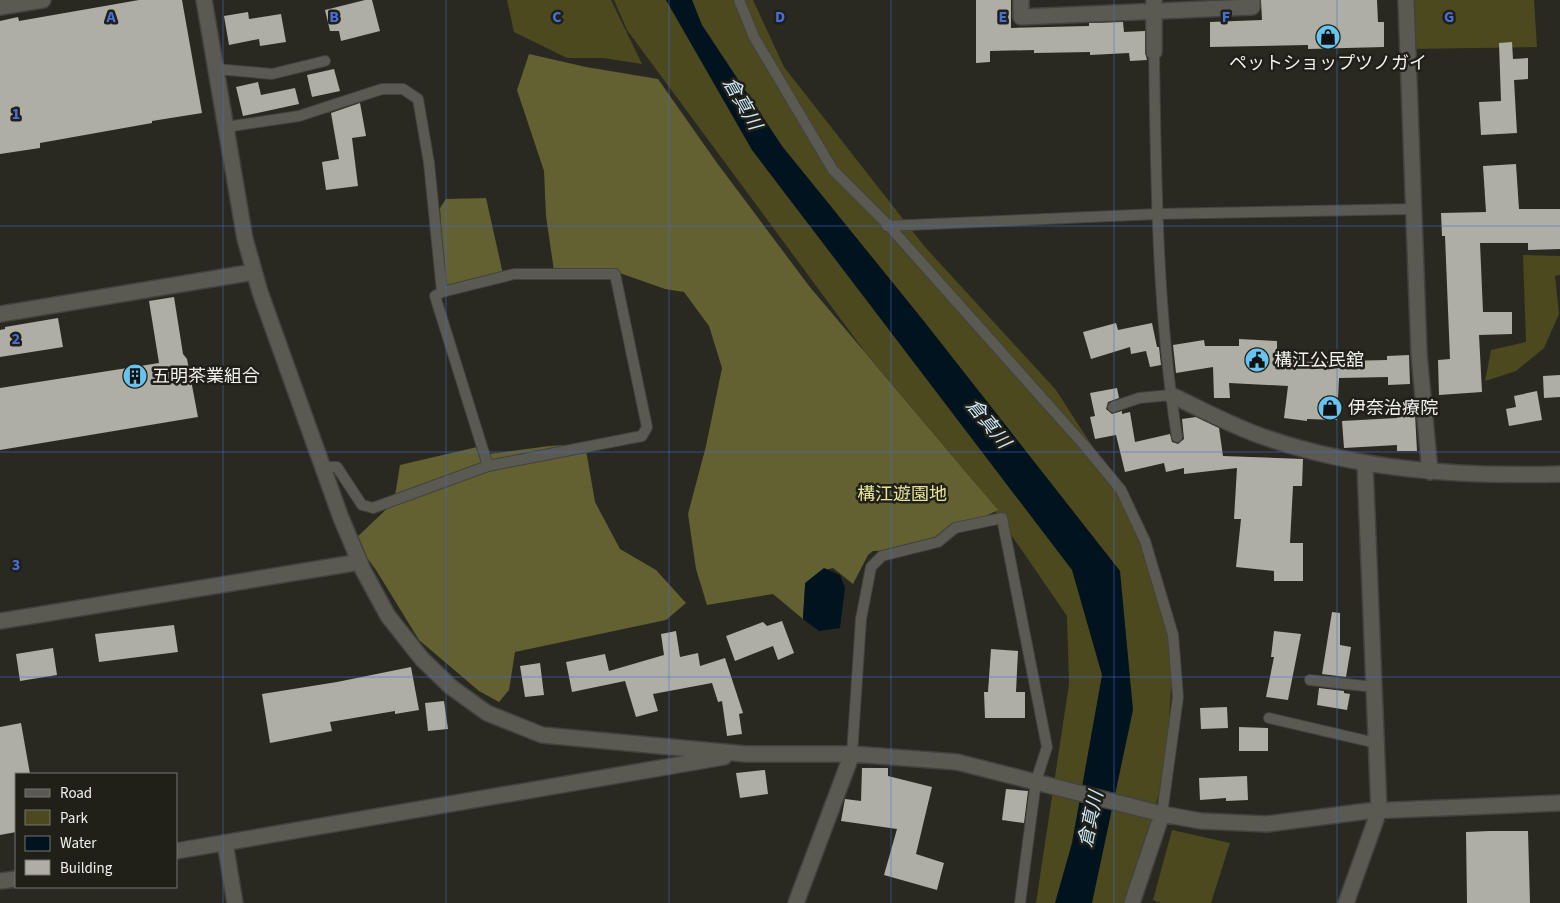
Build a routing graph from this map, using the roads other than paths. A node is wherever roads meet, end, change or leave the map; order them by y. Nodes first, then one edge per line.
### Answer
1 (43, 0) edge
2 (204, 0) edge
3 (739, 0) edge
4 (1021, 0) edge
5 (1252, 0) edge
6 (1406, 0) edge
7 (1154, 6) edge
8 (0, 7) edge
9 (1154, 52) joint
10 (325, 61) dead end
11 (216, 69) junction
12 (226, 127) junction
13 (1414, 208) junction
14 (1156, 214) junction
15 (888, 226) junction
16 (254, 272) junction
17 (442, 292) junction
18 (0, 314) edge
19 (1170, 395) junction
20 (1113, 407) dead end
21 (1177, 436) dead end
22 (1365, 464) junction
23 (488, 466) junction
24 (323, 467) junction
25 (1430, 472) junction
26 (1560, 474) edge
27 (360, 562) junction
28 (0, 621) edge
29 (1310, 680) dead end
30 (1374, 687) junction
31 (1270, 718) dead end
32 (1376, 743) junction
33 (746, 754) junction
34 (852, 754) junction
35 (1042, 783) junction
36 (1560, 803) edge
37 (1379, 811) junction
38 (1157, 813) junction
39 (225, 843) junction
40 (178, 851) edge
41 (15, 878) edge
42 (0, 881) edge
43 (235, 903) edge
44 (796, 903) edge
45 (1020, 903) edge
46 (1132, 903) edge
47 (1346, 903) edge

1 - 8 street
2 - 11 street
3 - 15 lane
4 - 7 street
5 - 7 street
6 - 13 street
7 - 9 street
9 - 14 lane
10 - 11 lane
11 - 12 street
12 - 16 street
12 - 17 lane
13 - 14 lane
13 - 25 street
14 - 15 lane
14 - 19 lane
15 - 38 lane
16 - 18 street
16 - 24 street
17 - 23 lane
17 - 23 lane
19 - 20 lane
19 - 21 lane
19 - 22 street
22 - 25 street
22 - 30 street
23 - 24 lane
24 - 27 street
25 - 26 street
27 - 28 street
27 - 33 street
29 - 30 lane
30 - 32 street
31 - 32 lane
32 - 37 street
33 - 34 street
33 - 39 street
34 - 35 street
34 - 35 lane
34 - 44 street
35 - 38 street
35 - 45 lane
36 - 37 street
37 - 38 street
37 - 47 street
38 - 46 street
39 - 40 street
39 - 43 street
41 - 42 street

